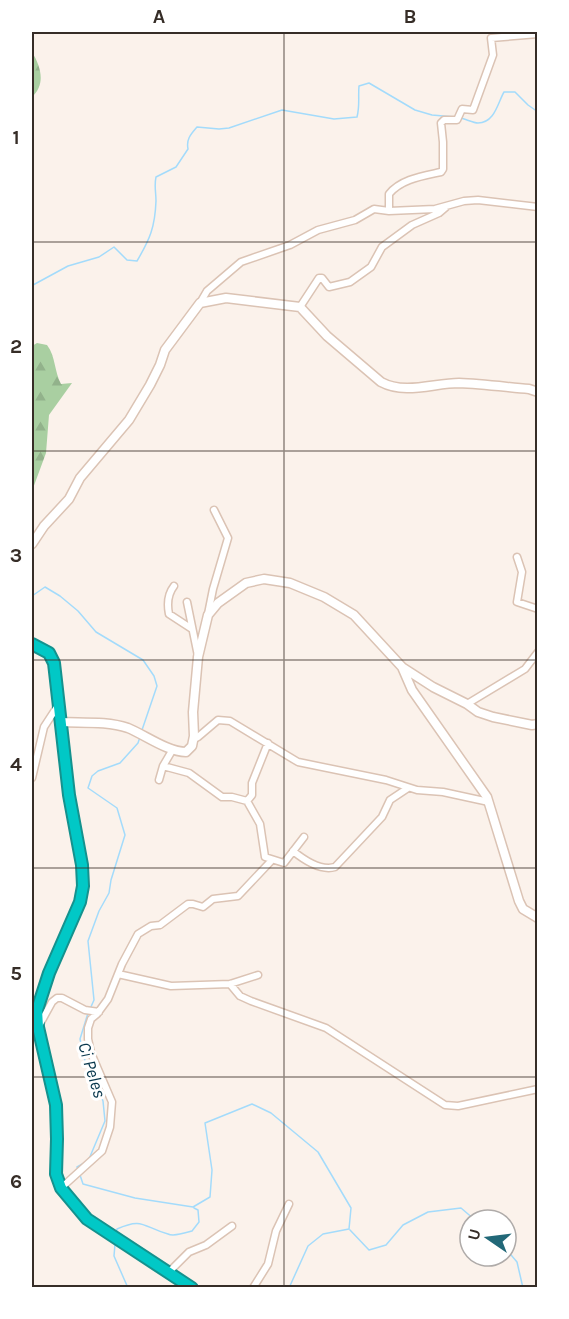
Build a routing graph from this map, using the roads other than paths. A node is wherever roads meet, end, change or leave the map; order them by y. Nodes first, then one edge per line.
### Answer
1 (537, 34) edge
2 (446, 206) junction
3 (537, 207) edge
4 (389, 212) junction
5 (200, 303) junction
6 (300, 307) junction
7 (537, 392) edge
8 (214, 510) dead end
9 (32, 544) edge
10 (517, 557) dead end
11 (174, 586) dead end
12 (187, 602) dead end
13 (537, 609) edge
14 (207, 615) junction
15 (192, 629) junction
16 (32, 644) edge
17 (537, 652) edge
18 (198, 657) junction
19 (402, 667) junction
20 (59, 704) junction
21 (467, 704) junction
22 (51, 713) junction
23 (537, 724) edge
24 (62, 725) junction
25 (194, 739) junction
26 (268, 743) junction
27 (173, 749) junction
28 (163, 766) junction
29 (32, 778) edge
30 (159, 780) dead end
31 (408, 788) junction
32 (248, 801) junction
33 (489, 802) junction
34 (304, 837) dead end
35 (293, 851) junction
36 (272, 860) junction
37 (537, 918) edge
38 (118, 974) junction
39 (258, 975) dead end
40 (230, 984) junction
41 (93, 1011) junction
42 (38, 1027) junction
43 (537, 1089) edge
44 (61, 1188) junction
45 (289, 1204) dead end
46 (232, 1226) dead end
47 (169, 1272) junction
48 (192, 1287) edge
49 (252, 1287) edge

1 - 4 street
2 - 3 street
2 - 4 street
2 - 6 street
4 - 5 street
5 - 6 street
5 - 9 street
6 - 7 street
8 - 14 street
10 - 13 street
11 - 15 street
12 - 15 street
14 - 18 street
14 - 19 street
15 - 18 street
16 - 20 highway
17 - 21 street
18 - 25 street
19 - 21 street
19 - 33 street
20 - 22 street
20 - 24 highway
21 - 23 street
22 - 24 street
22 - 29 street
24 - 27 street
24 - 42 highway
25 - 26 street
25 - 27 street
26 - 31 street
26 - 32 street
27 - 28 street
28 - 30 street
28 - 32 street
31 - 33 street
31 - 35 street
32 - 36 street
33 - 37 street
34 - 35 street
35 - 36 street
36 - 38 street
38 - 40 street
38 - 41 street
39 - 40 street
40 - 43 street
41 - 42 street
41 - 44 street
42 - 44 highway
44 - 47 highway
45 - 49 street
46 - 47 street
47 - 48 highway

